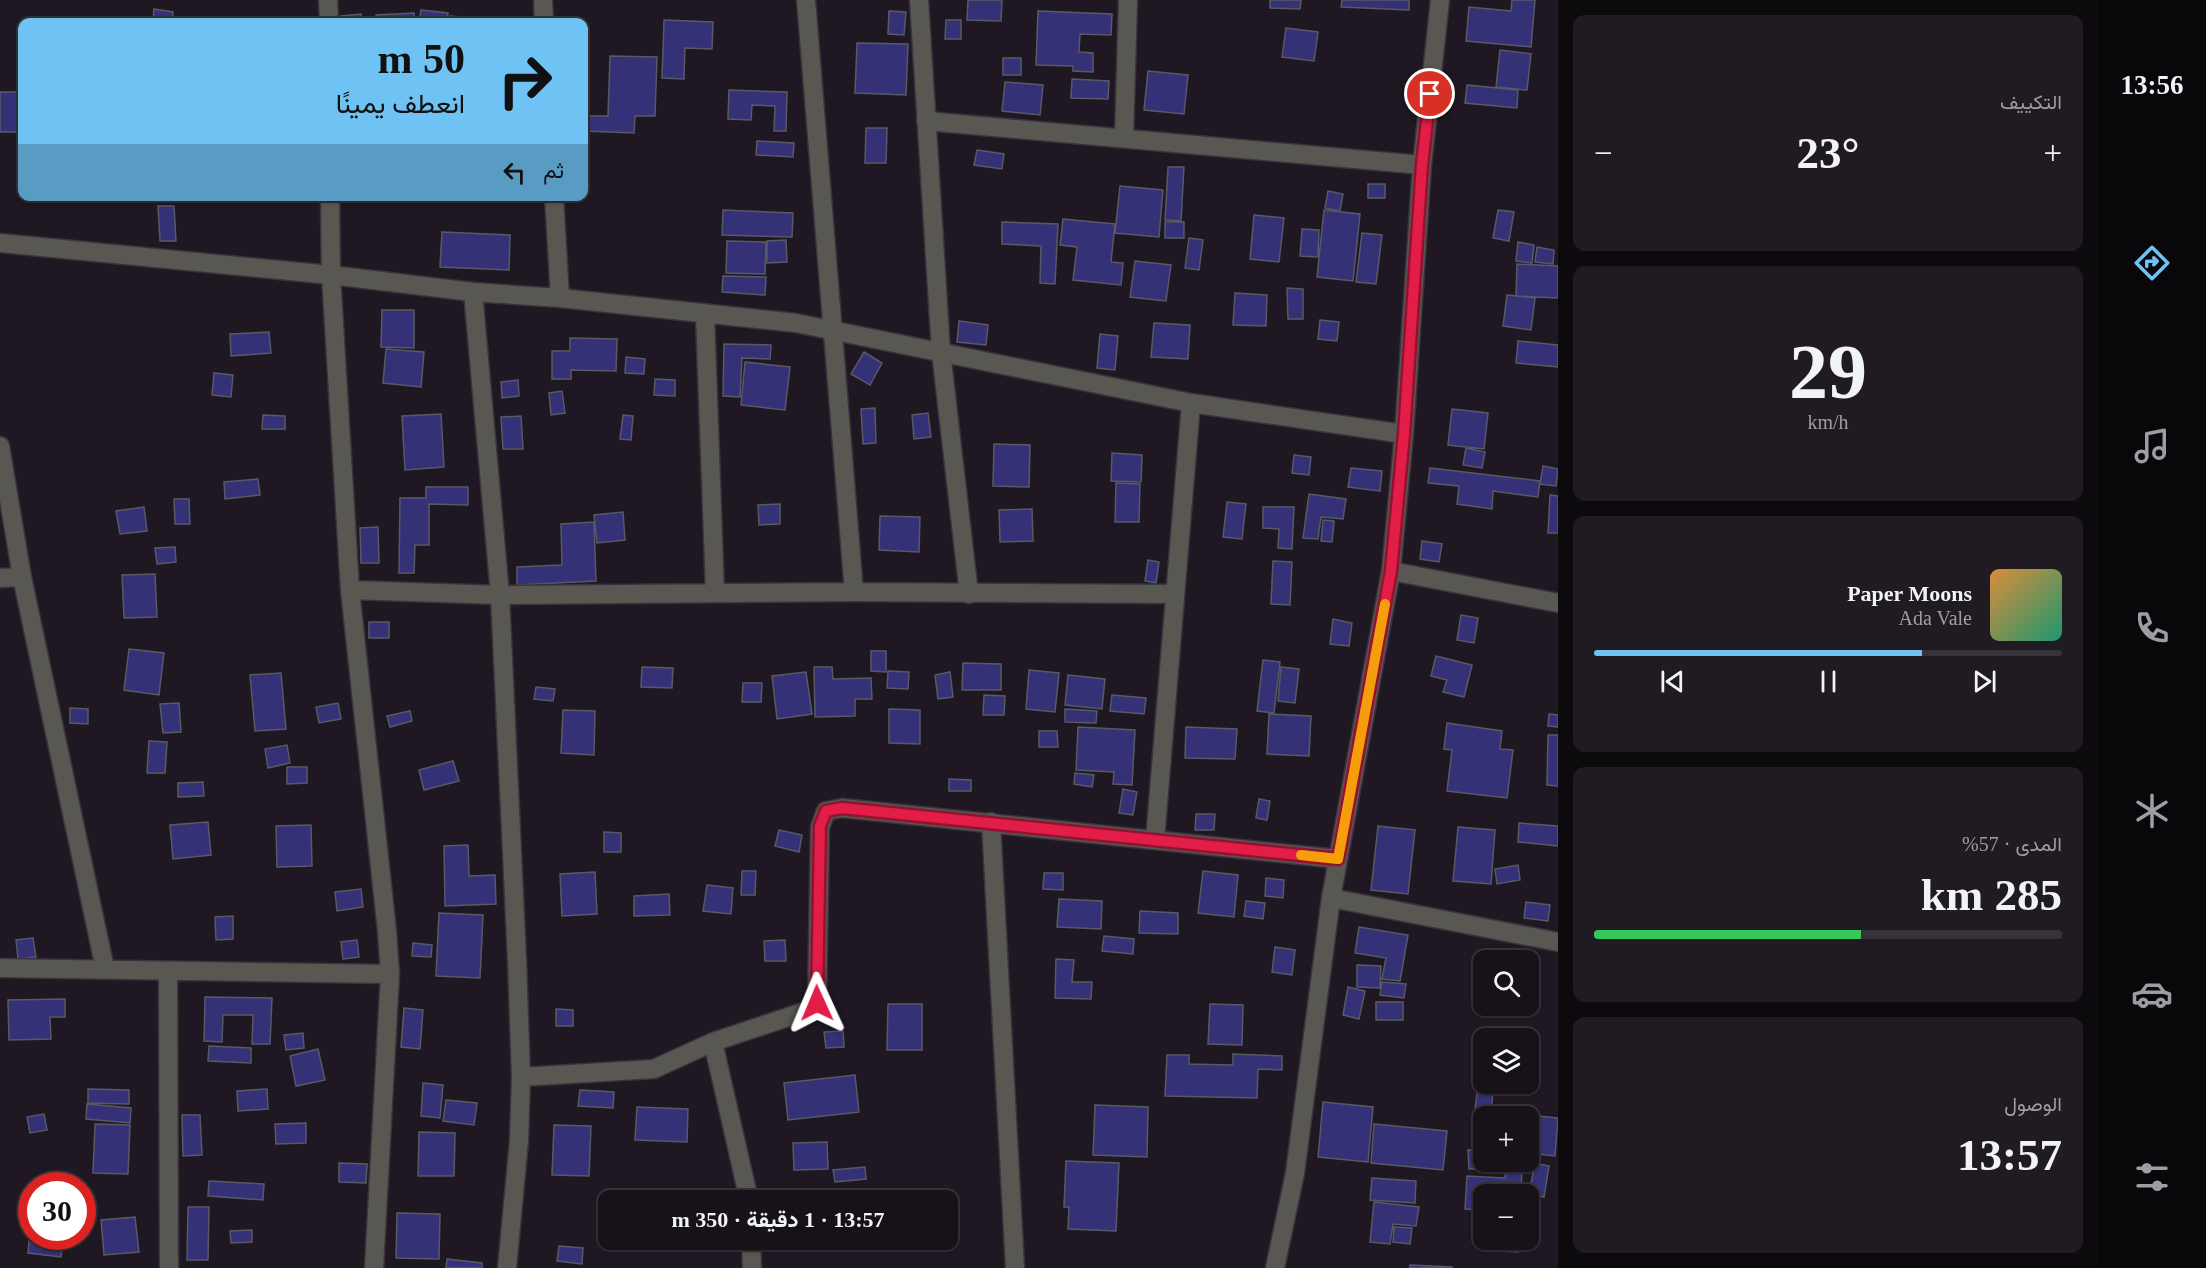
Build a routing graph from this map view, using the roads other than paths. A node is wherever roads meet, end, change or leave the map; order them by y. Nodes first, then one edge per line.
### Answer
1 (328, 0) edge
2 (543, 0) edge
3 (806, 0) edge
4 (920, 0) edge
5 (1128, 0) edge
6 (1440, 0) edge
7 (329, 18) edge
8 (544, 18) edge
9 (926, 121) junction
10 (1124, 137) junction
11 (1422, 165) junction
12 (330, 201) edge
13 (554, 201) edge
14 (0, 243) edge
15 (331, 275) junction
16 (473, 292) junction
17 (560, 298) junction
18 (705, 314) junction
19 (832, 329) junction
20 (941, 352) junction
21 (1191, 403) junction
22 (1404, 434) junction
23 (0, 446) edge
24 (1391, 571) junction
25 (22, 577) junction
26 (0, 578) edge
27 (350, 590) junction
28 (854, 592) junction
29 (715, 593) junction
30 (969, 594) junction
31 (1174, 594) junction
32 (500, 595) junction
33 (1558, 603) edge
34 (991, 822) junction
35 (1155, 840) junction
36 (1338, 859) junction
37 (1331, 898) junction
38 (1558, 942) edge
39 (0, 968) edge
40 (105, 969) junction
41 (168, 971) junction
42 (390, 974) junction
43 (713, 1042) junction
44 (521, 1077) junction
45 (747, 1190) edge
46 (751, 1250) edge
47 (170, 1268) edge
48 (374, 1268) edge
49 (507, 1268) edge
50 (752, 1268) edge
51 (1015, 1268) edge
52 (1275, 1268) edge

1 - 7 street
2 - 8 street
3 - 19 street
4 - 9 street
5 - 10 street
6 - 11 street
9 - 10 street
9 - 20 street
10 - 11 street
11 - 22 street
12 - 15 street
13 - 17 street
14 - 15 street
15 - 16 street
15 - 27 street
16 - 17 street
16 - 32 street
17 - 18 street
18 - 19 street
18 - 29 street
19 - 20 street
19 - 28 street
20 - 21 street
20 - 30 street
21 - 22 street
21 - 31 street
22 - 24 street
23 - 25 street
24 - 33 street
24 - 36 street
25 - 26 street
25 - 40 street
27 - 32 street
27 - 42 street
28 - 29 street
28 - 30 street
29 - 32 street
30 - 31 street
31 - 35 street
32 - 44 street
34 - 35 street
34 - 43 street
34 - 51 street
35 - 36 street
36 - 37 street
37 - 38 street
37 - 52 street
39 - 40 street
40 - 41 street
41 - 42 street
41 - 47 street
42 - 48 street
43 - 44 street
43 - 45 street
44 - 49 street
46 - 50 street

